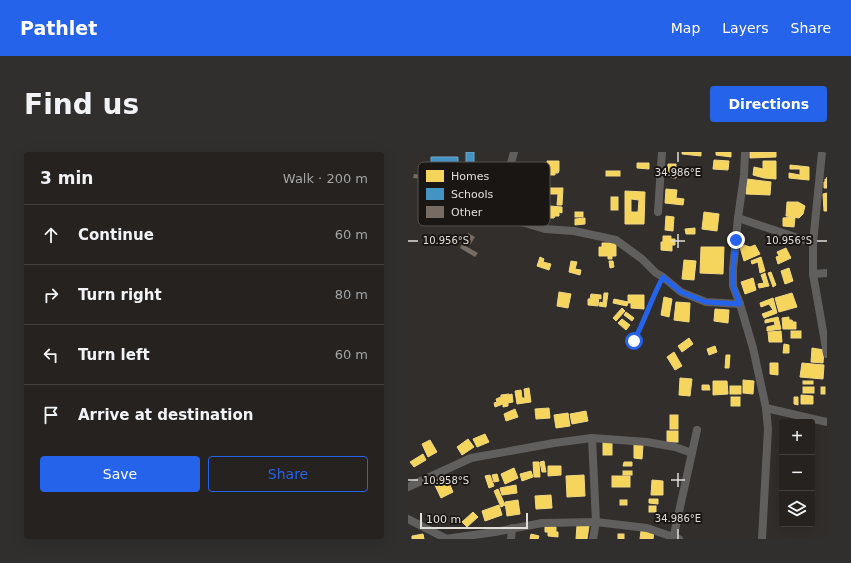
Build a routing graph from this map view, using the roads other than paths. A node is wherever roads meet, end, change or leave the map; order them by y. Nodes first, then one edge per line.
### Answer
1 (514, 152) edge
2 (662, 152) edge
3 (745, 152) edge
4 (822, 152) edge
5 (511, 162) edge
6 (658, 212) dead end
7 (738, 218) junction
8 (535, 226) edge
9 (813, 243) junction
10 (827, 273) edge
11 (812, 274) junction
12 (740, 304) junction
13 (827, 354) edge
14 (766, 408) junction
15 (827, 422) edge
16 (697, 430) dead end
17 (592, 438) junction
18 (692, 453) junction
19 (408, 488) edge
20 (408, 519) edge
21 (596, 522) junction
22 (512, 528) junction
23 (445, 539) edge
24 (511, 539) edge
25 (593, 539) edge
26 (675, 539) edge
27 (762, 539) edge

1 - 5 street
2 - 6 street
3 - 7 street
4 - 9 street
7 - 9 street
7 - 12 street
8 - 12 street
9 - 11 street
10 - 11 street
11 - 13 street
12 - 14 street
14 - 15 street
14 - 27 street
16 - 18 street
17 - 18 street
17 - 19 street
17 - 21 street
18 - 26 street
20 - 23 street
21 - 22 street
21 - 25 street
21 - 26 street
22 - 23 street
22 - 24 street

